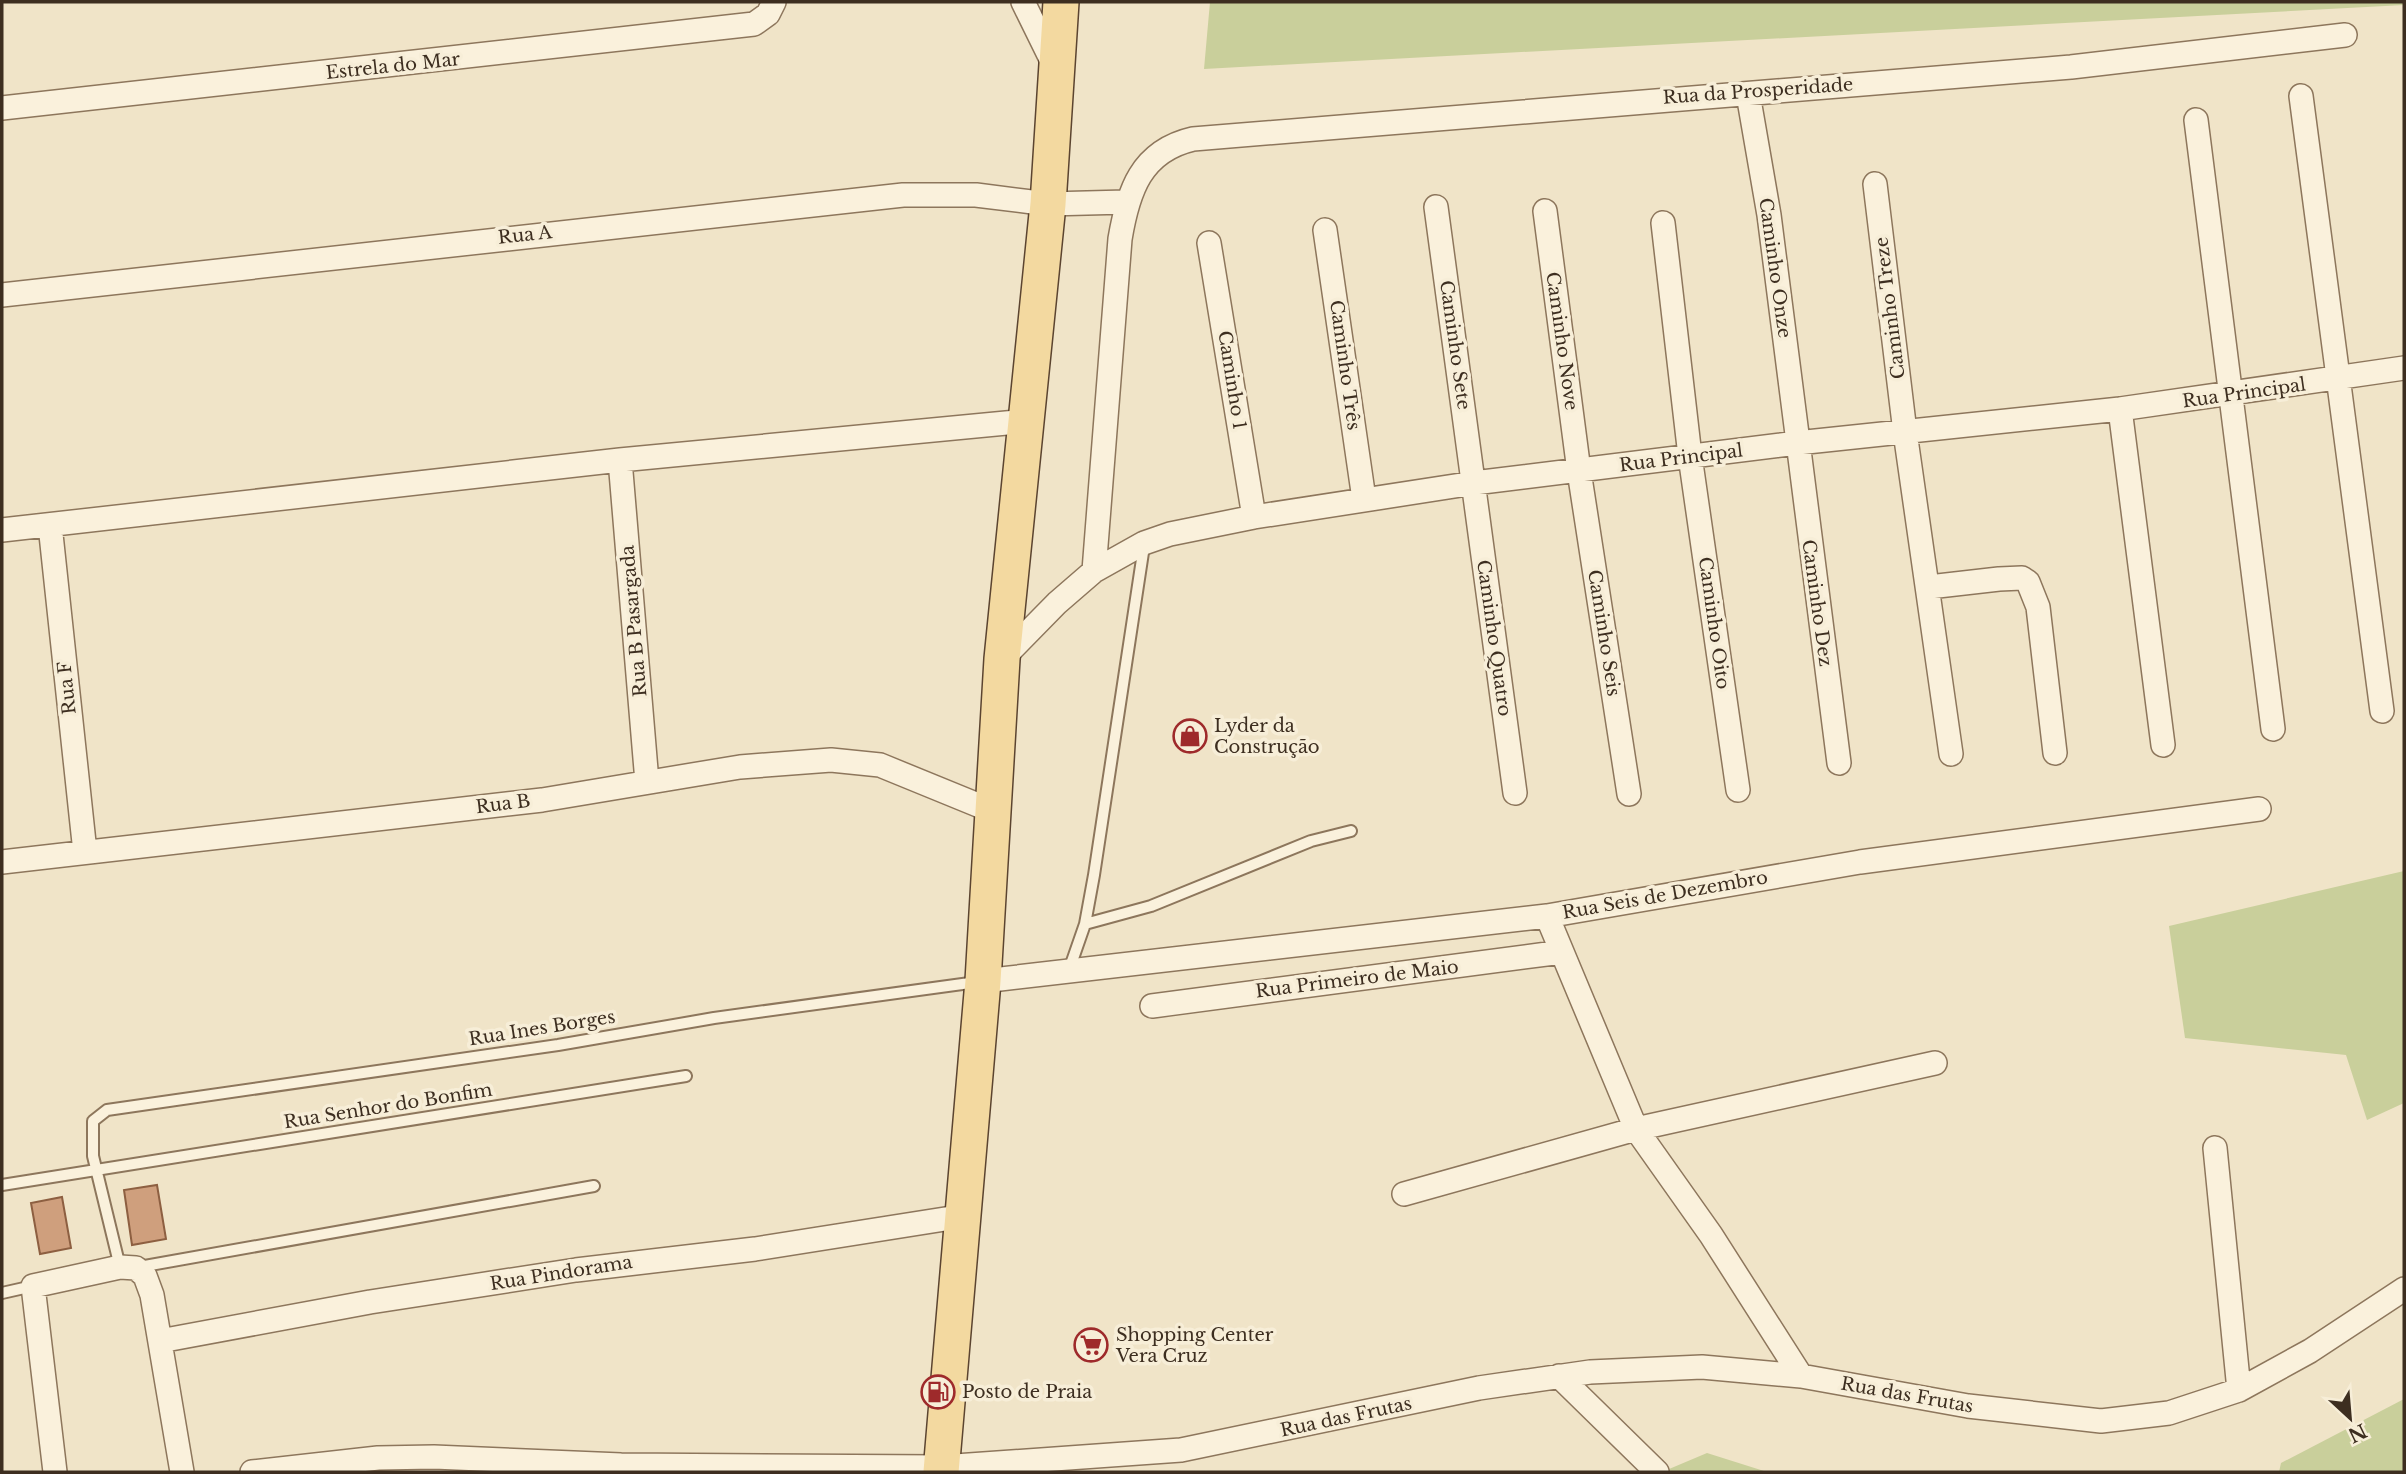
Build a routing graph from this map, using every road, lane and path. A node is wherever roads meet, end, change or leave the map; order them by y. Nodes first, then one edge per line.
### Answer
1 (774, 2) edge
2 (1023, 2) edge
3 (1061, 2) edge
4 (2345, 35) dead end
5 (1055, 69) junction
6 (1748, 94) junction
7 (2301, 96) dead end
8 (2, 108) edge
9 (2196, 120) dead end
10 (1875, 184) dead end
11 (1126, 202) junction
12 (1048, 204) junction
13 (1437, 207) dead end
14 (1545, 211) dead end
15 (1663, 223) dead end
16 (1325, 230) dead end
17 (1209, 243) dead end
18 (2, 295) edge
19 (2404, 368) edge
20 (2339, 380) junction
21 (2231, 395) junction
22 (2120, 410) junction
23 (1027, 421) junction
24 (1905, 432) junction
25 (1797, 443) junction
26 (1690, 456) junction
27 (620, 460) junction
28 (1579, 471) junction
29 (1474, 484) junction
30 (1364, 499) junction
31 (1254, 517) junction
32 (50, 525) junction
33 (2, 530) edge
34 (1144, 543) junction
35 (1094, 571) junction
36 (1929, 587) junction
37 (1002, 659) junction
38 (2382, 711) dead end
39 (2273, 729) dead end
40 (2163, 745) dead end
41 (2055, 753) dead end
42 (1951, 754) dead end
43 (1839, 763) dead end
44 (647, 782) junction
45 (1738, 790) dead end
46 (1515, 793) dead end
47 (1629, 794) dead end
48 (2259, 809) dead end
49 (995, 812) junction
50 (1351, 831) dead end
51 (85, 852) junction
52 (2, 862) edge
53 (1547, 916) junction
54 (1085, 923) junction
55 (1562, 952) junction
56 (1069, 970) junction
57 (983, 981) junction
58 (1152, 1006) dead end
59 (1935, 1063) dead end
60 (686, 1076) dead end
61 (1636, 1129) junction
62 (2214, 1148) dead end
63 (96, 1170) junction
64 (2, 1185) edge
65 (594, 1186) dead end
66 (1404, 1194) dead end
67 (964, 1216) junction
68 (128, 1268) junction
69 (33, 1286) junction
70 (2404, 1289) edge
71 (2, 1293) edge
72 (160, 1341) junction
73 (1801, 1376) junction
74 (1559, 1377) junction
75 (2239, 1390) junction
76 (941, 1470) edge
77 (55, 1472) edge
78 (182, 1472) edge
79 (252, 1472) edge
80 (1657, 1472) edge

1 - 8 street, Estrela do Mar
2 - 5 street
3 - 5 main road
4 - 6 street, Rua da Prosperidade
5 - 12 main road
6 - 11 street, Rua da Prosperidade
6 - 25 street, Caminho Onze
7 - 20 street
9 - 21 street
10 - 24 street, Caminho Treze
11 - 12 street, Rua A
11 - 35 street
12 - 18 street, Rua A
12 - 23 main road
13 - 29 street, Caminho Sete
14 - 28 street, Caminho Nove
15 - 26 street, Caminho Oito
16 - 30 street, Caminho Três
17 - 31 street, Caminho 1
19 - 20 street, Rua Principal
20 - 21 street, Rua Principal
20 - 38 street
21 - 22 street, Rua Principal
21 - 39 street
22 - 24 street, Rua Principal
22 - 40 street
23 - 27 street
23 - 37 main road
24 - 25 street, Rua Principal
24 - 36 street, Caminho Treze
25 - 26 street, Rua Principal
25 - 43 street, Caminho Dez
26 - 28 street, Rua Principal
26 - 45 street, Caminho Oito
27 - 32 street
27 - 44 street, Rua B Pasargada
28 - 29 street, Rua Principal
28 - 47 street, Caminho Seis
29 - 30 street, Rua Principal
29 - 46 street, Caminho Quatro
30 - 31 street, Rua Principal
31 - 34 street, Rua Principal
32 - 33 street
32 - 51 street, Rua F
34 - 35 street, Rua Principal
34 - 54 lane
35 - 37 street, Rua Principal
36 - 41 street
36 - 42 street, Caminho Treze
37 - 49 main road
44 - 49 street, Rua B
44 - 51 street, Rua B
48 - 53 street, Rua Seis de Dezembro
49 - 57 main road
50 - 54 lane
51 - 52 street, Rua B
53 - 55 street
53 - 56 street, Rua Seis de Dezembro
54 - 56 lane
55 - 58 street, Rua Primeiro de Maio
55 - 61 street
56 - 57 street, Rua Seis de Dezembro
57 - 63 lane, Rua Ines Borges
57 - 67 main road
59 - 61 street
60 - 63 lane, Rua Senhor do Bonfim
61 - 66 street
61 - 73 street
62 - 75 street
63 - 64 lane, Rua Senhor do Bonfim
63 - 68 lane
65 - 68 lane
67 - 72 street, Rua Pindorama
67 - 76 main road
68 - 69 street
68 - 72 street
69 - 71 lane
69 - 77 street
70 - 75 street, Rua das Frutas
72 - 78 street
73 - 74 street, Rua das Frutas
73 - 75 street, Rua das Frutas
74 - 76 street, Rua das Frutas
74 - 80 street
76 - 79 street, Rua das Frutas

